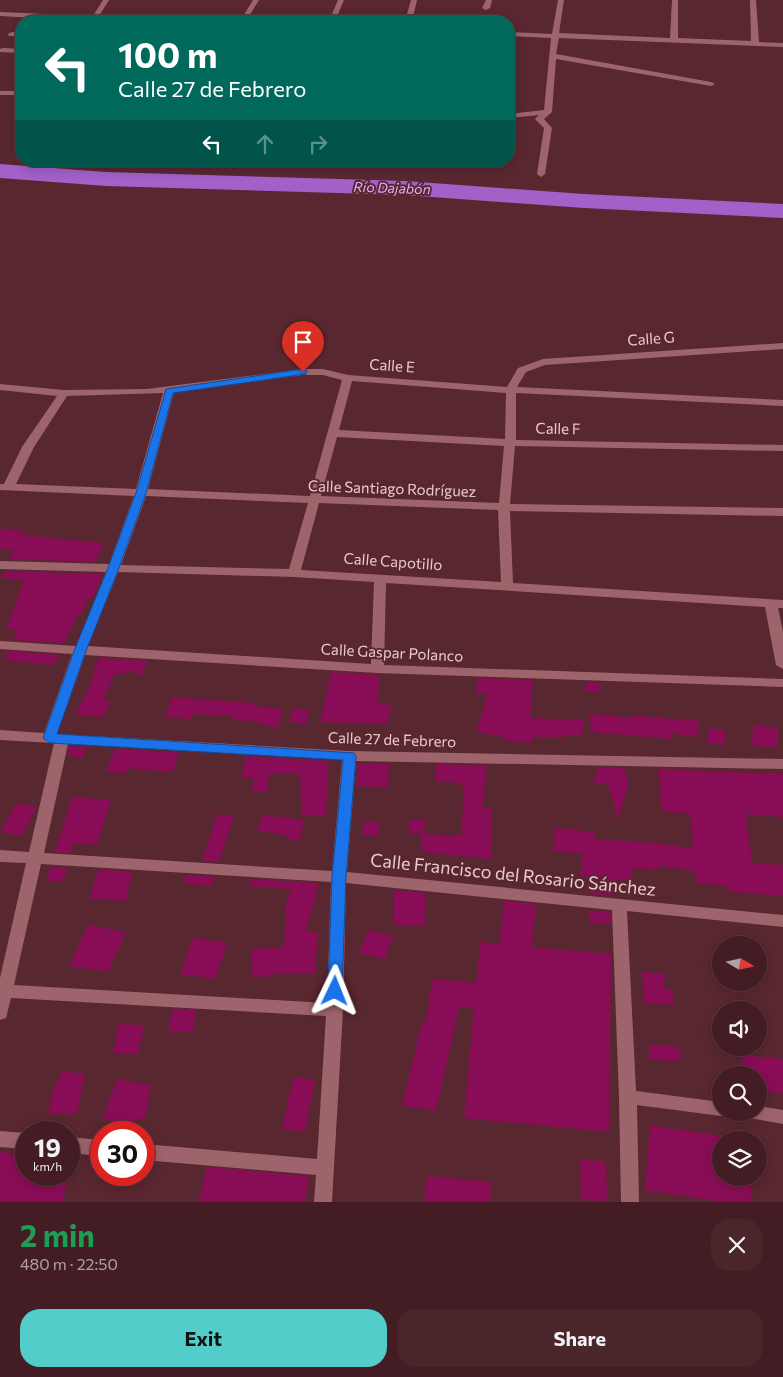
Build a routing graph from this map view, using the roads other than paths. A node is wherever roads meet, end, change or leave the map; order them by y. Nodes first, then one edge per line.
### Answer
1 (106, 0) edge
2 (256, 0) edge
3 (341, 0) edge
4 (414, 0) edge
5 (561, 0) edge
6 (675, 0) edge
7 (753, 0) edge
8 (0, 14) edge
9 (16, 15) edge
10 (97, 15) edge
11 (247, 15) edge
12 (335, 15) edge
13 (410, 15) edge
14 (515, 34) edge
15 (557, 35) junction
16 (674, 40) junction
17 (756, 43) junction
18 (783, 45) edge
19 (4, 50) dead end
20 (15, 51) edge
21 (552, 56) junction
22 (712, 84) dead end
23 (15, 88) edge
24 (3, 92) edge
25 (548, 112) junction
26 (515, 115) edge
27 (541, 174) dead end
28 (783, 346) edge
29 (348, 378) junction
30 (0, 387) edge
31 (510, 390) junction
32 (169, 391) junction
33 (64, 393) junction
34 (783, 403) edge
35 (333, 433) junction
36 (510, 443) junction
37 (783, 448) edge
38 (4, 487) edge
39 (141, 493) junction
40 (314, 501) junction
41 (504, 507) junction
42 (783, 512) edge
43 (0, 565) edge
44 (114, 568) junction
45 (294, 573) junction
46 (380, 578) junction
47 (507, 586) junction
48 (777, 604) edge
49 (0, 645) edge
50 (80, 651) junction
51 (783, 665) edge
52 (377, 669) junction
53 (783, 683) edge
54 (0, 735) edge
55 (56, 739) junction
56 (349, 756) junction
57 (783, 764) edge
58 (0, 856) edge
59 (36, 857) junction
60 (339, 877) junction
61 (619, 905) junction
62 (783, 922) edge
63 (2, 991) edge
64 (335, 1010) junction
65 (0, 1013) edge
66 (628, 1097) junction
67 (712, 1108) edge
68 (767, 1115) edge
69 (783, 1117) edge
70 (0, 1138) edge
71 (15, 1140) edge
72 (155, 1153) edge
73 (325, 1168) junction
74 (323, 1202) edge
75 (630, 1202) edge

1 - 10 street
2 - 11 street
3 - 12 street
4 - 13 street
5 - 15 street
6 - 16 street
7 - 17 street
8 - 9 street
14 - 15 street
15 - 16 street
15 - 21 street
16 - 17 street
17 - 18 street
19 - 20 street
21 - 22 street
21 - 25 street
23 - 24 street
25 - 26 street
25 - 27 street
28 - 31 street, Calle G
29 - 31 street, Calle E
29 - 32 street, Calle E
29 - 35 street
30 - 33 street, Calle E
31 - 34 street, Calle E
31 - 36 street
32 - 33 street, Calle E
32 - 39 street
33 - 38 street
35 - 36 street, Calle F
35 - 40 street
36 - 37 street, Calle F
36 - 41 street
38 - 39 street, Calle Santiago Rodríguez
39 - 40 street, Calle Santiago Rodríguez
39 - 44 street
40 - 41 street, Calle Santiago Rodríguez
40 - 45 street
41 - 42 street, Calle Santiago Rodríguez
41 - 47 street
43 - 44 street, Calle Capotillo
44 - 45 street, Calle Capotillo
44 - 50 street
45 - 46 street, Calle Capotillo
46 - 47 street, Calle Capotillo
46 - 52 street
47 - 48 street, Calle Capotillo
48 - 51 street
49 - 50 street, Calle Gaspar Polanco
50 - 52 street, Calle Gaspar Polanco
50 - 55 street
52 - 53 street, Calle Gaspar Polanco
54 - 55 street, Calle 27 de Febrero
55 - 56 street, Calle 27 de Febrero
55 - 59 street
56 - 57 street, Calle 27 de Febrero
56 - 60 street
58 - 59 street, Calle Francisco del Rosario Sánchez
59 - 60 street, Calle Francisco del Rosario Sánchez
59 - 63 street
60 - 61 street, Calle Francisco del Rosario Sánchez
60 - 64 street
61 - 62 street, Calle Francisco del Rosario Sánchez
61 - 66 street
63 - 64 street
63 - 65 street
64 - 73 street
66 - 67 street
66 - 75 street
68 - 69 street
70 - 71 street
72 - 73 street
73 - 74 street

